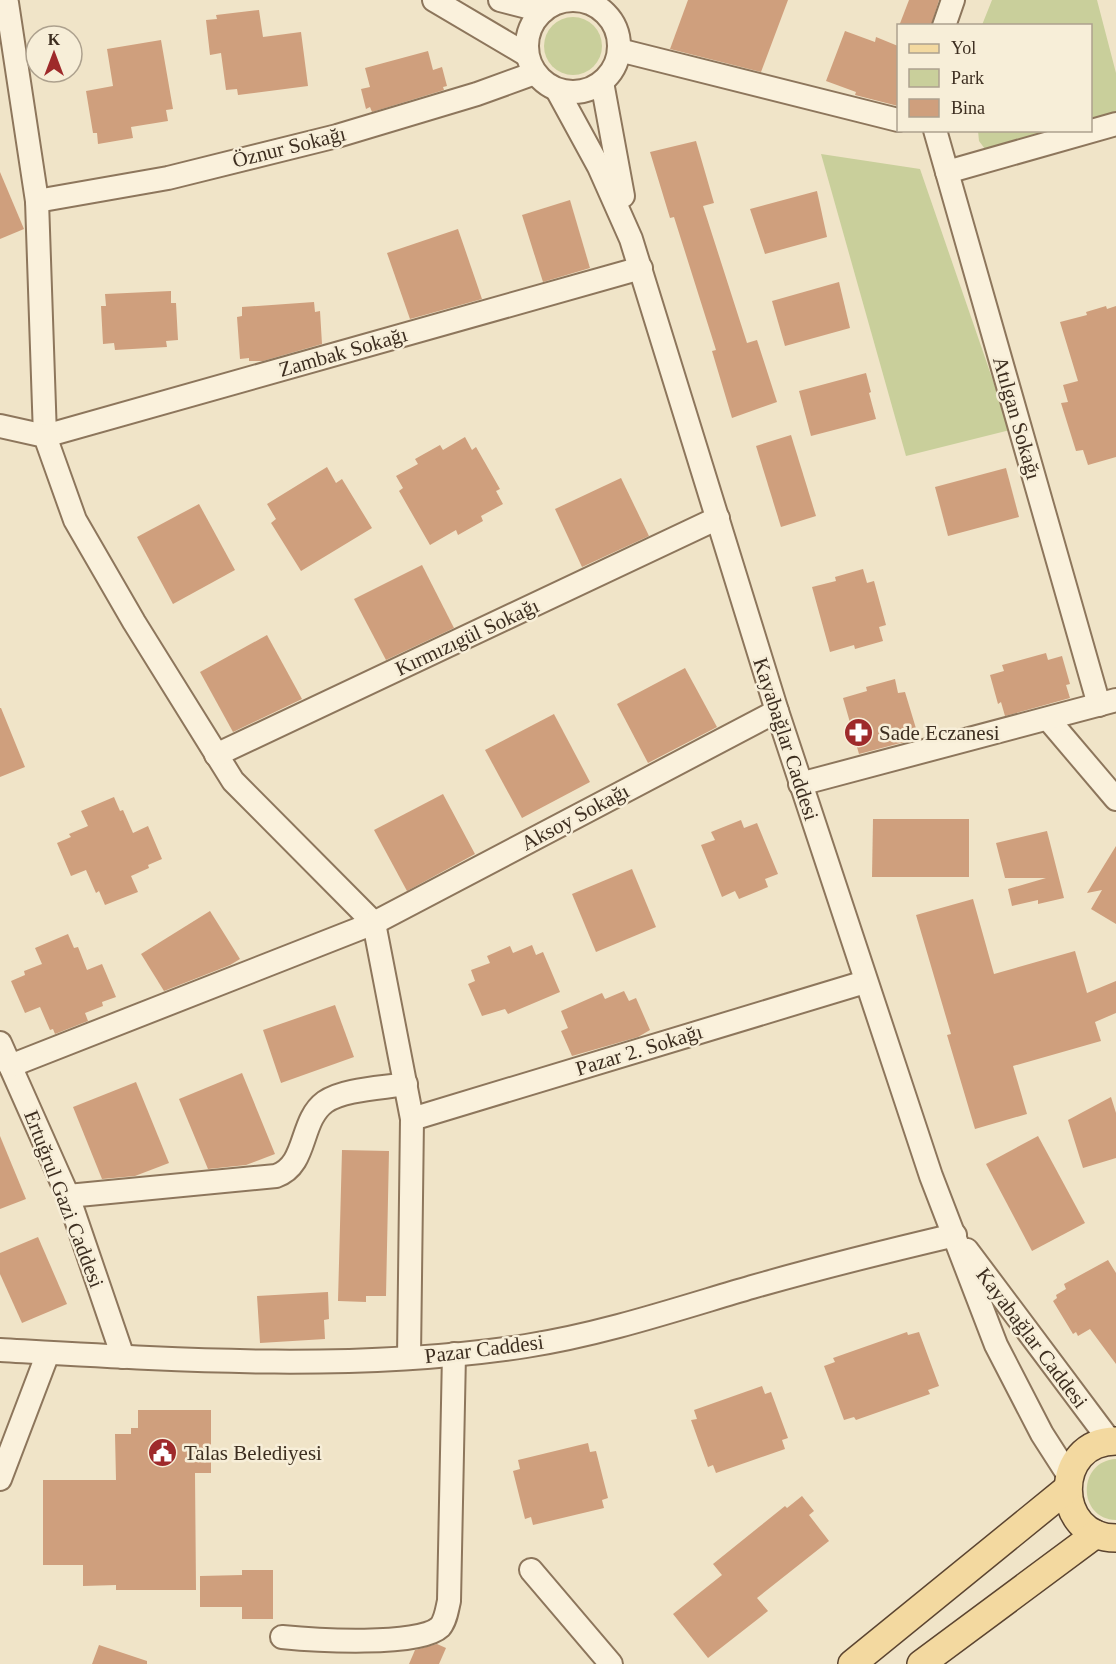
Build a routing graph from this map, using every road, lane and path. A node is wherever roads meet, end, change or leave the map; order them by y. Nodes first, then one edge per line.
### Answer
1 (434, 0) edge
2 (500, 0) edge
3 (576, 0) edge
4 (953, 0) edge
5 (7, 3) edge
6 (606, 7) edge
7 (543, 11) junction
8 (945, 24) edge
9 (618, 50) junction
10 (531, 64) junction
11 (602, 82) junction
12 (557, 90) junction
13 (897, 120) edge
14 (1116, 124) edge
15 (1092, 131) edge
16 (936, 132) edge
17 (1088, 132) edge
18 (947, 172) junction
19 (37, 201) junction
20 (631, 239) junction
21 (640, 268) junction
22 (0, 426) edge
23 (45, 436) junction
24 (718, 518) junction
25 (1107, 703) edge
26 (777, 711) junction
27 (1048, 719) junction
28 (216, 754) junction
29 (800, 784) junction
30 (1116, 799) edge
31 (374, 923) junction
32 (865, 982) junction
33 (0, 1043) edge
34 (10, 1066) junction
35 (406, 1084) junction
36 (412, 1119) junction
37 (68, 1196) junction
38 (955, 1235) junction
39 (0, 1350) edge
40 (48, 1353) junction
41 (454, 1354) junction
42 (123, 1357) junction
43 (410, 1358) junction
44 (1113, 1442) edge
45 (0, 1479) edge
46 (1068, 1482) junction
47 (1106, 1536) edge
48 (531, 1570) dead end
49 (282, 1637) dead end
50 (611, 1664) edge
51 (852, 1664) edge
52 (921, 1664) edge

1 - 10 street
2 - 7 street
3 - 6 street
3 - 7 street
4 - 8 street
5 - 19 street
6 - 9 street
7 - 10 street
9 - 11 street
9 - 13 street
10 - 12 street
10 - 19 street, Öznur Sokağı
11 - 12 street
11 - 20 street, Kayabağlar Caddesi
12 - 20 street, Kayabağlar Caddesi
14 - 15 street
16 - 18 street, Atılgan Sokağı
17 - 18 street
18 - 25 street, Atılgan Sokağı
19 - 23 street
20 - 21 street, Kayabağlar Caddesi
21 - 23 street, Zambak Sokağı
21 - 24 street, Kayabağlar Caddesi
22 - 23 street
23 - 28 street
24 - 26 street, Kayabağlar Caddesi
24 - 28 street, Kırmızıgül Sokağı
25 - 27 street
26 - 29 street, Kayabağlar Caddesi
26 - 31 street, Aksoy Sokağı
27 - 29 street
27 - 30 street
28 - 31 street
29 - 32 street, Kayabağlar Caddesi
31 - 34 street, Aksoy Sokağı
31 - 35 street
32 - 36 street, Pazar 2. Sokağı
32 - 38 street, Kayabağlar Caddesi
33 - 34 street, Ertuğrul Gazi Caddesi
34 - 37 street, Ertuğrul Gazi Caddesi
35 - 36 street
35 - 37 street
36 - 43 street
37 - 42 street, Ertuğrul Gazi Caddesi
38 - 41 street, Pazar Caddesi
38 - 44 street, Kayabağlar Caddesi
38 - 46 street, Kayabağlar Caddesi
39 - 40 street, Pazar Caddesi
40 - 42 street, Pazar Caddesi
40 - 45 street
41 - 43 street, Pazar Caddesi
41 - 49 street
42 - 43 street, Pazar Caddesi
44 - 46 main road
46 - 47 main road
46 - 51 main road
47 - 52 main road
48 - 50 street

